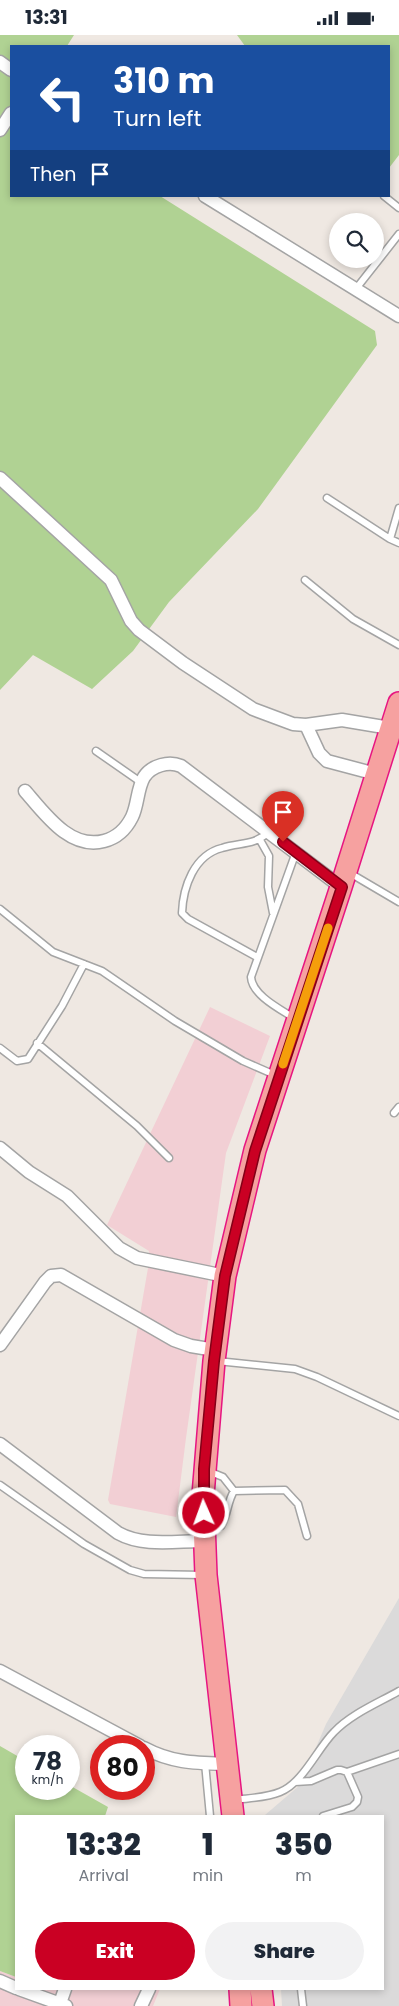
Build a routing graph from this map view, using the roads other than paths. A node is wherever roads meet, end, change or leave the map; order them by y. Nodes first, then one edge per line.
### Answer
1 (10, 115) edge
2 (0, 130) edge
3 (207, 197) edge
4 (385, 197) edge
5 (399, 208) edge
6 (399, 234) edge
7 (354, 290) junction
8 (397, 315) edge
9 (0, 478) edge
10 (327, 498) dead end
11 (399, 508) edge
12 (390, 539) junction
13 (399, 543) edge
14 (305, 580) dead end
15 (399, 645) edge
16 (399, 703) edge
17 (306, 725) junction
18 (390, 728) junction
19 (96, 751) dead end
20 (376, 774) junction
21 (142, 783) junction
22 (25, 791) dead end
23 (264, 836) junction
24 (296, 853) junction
25 (344, 879) junction
26 (399, 902) edge
27 (0, 909) edge
28 (274, 914) junction
29 (257, 957) junction
30 (84, 964) junction
31 (297, 1021) junction
32 (37, 1043) junction
33 (0, 1048) edge
34 (279, 1077) junction
35 (399, 1107) edge
36 (394, 1113) dead end
37 (0, 1148) edge
38 (169, 1158) dead end
39 (225, 1276) junction
40 (0, 1345) edge
41 (214, 1355) junction
42 (399, 1416) edge
43 (0, 1444) edge
44 (204, 1469) junction
45 (0, 1485) edge
46 (234, 1491) junction
47 (204, 1535) junction
48 (307, 1536) dead end
49 (206, 1575) junction
50 (0, 1671) edge
51 (399, 1691) edge
52 (119, 1735) edge
53 (155, 1753) edge
54 (399, 1754) edge
55 (205, 1763) junction
56 (227, 1764) junction
57 (347, 1772) junction
58 (294, 1782) junction
59 (232, 1808) edge
60 (210, 1815) edge
61 (326, 1815) edge
62 (0, 1981) edge
63 (15, 1987) edge
64 (23, 1990) edge
65 (65, 1990) edge
66 (148, 1990) edge
67 (240, 1990) edge
68 (261, 1990) edge
69 (301, 1990) edge
70 (61, 2005) edge
71 (142, 2006) edge
72 (241, 2006) edge
73 (263, 2006) edge
74 (303, 2006) edge

1 - 2 street
3 - 7 street
4 - 5 lane
6 - 7 lane
7 - 8 street
9 - 17 street
10 - 12 lane
11 - 12 lane
12 - 13 lane
14 - 15 lane
16 - 18 highway
17 - 18 street
17 - 20 street
18 - 20 highway
19 - 21 lane
20 - 25 highway
21 - 22 street
21 - 23 street
23 - 24 street
23 - 28 lane
23 - 29 lane
24 - 25 street
24 - 28 lane
25 - 26 lane
25 - 31 highway
27 - 30 lane
28 - 29 lane
29 - 31 lane
30 - 32 lane
30 - 34 lane
31 - 34 highway
32 - 33 lane
32 - 38 lane
34 - 39 highway
35 - 36 lane
37 - 39 street
39 - 41 highway
40 - 41 street
41 - 42 lane
41 - 44 highway
43 - 47 street
44 - 46 lane
44 - 47 highway
45 - 49 lane
46 - 47 lane
46 - 48 lane
47 - 49 highway
49 - 56 highway
50 - 52 street
51 - 58 lane
53 - 55 street
54 - 57 lane
55 - 56 street
55 - 60 lane
56 - 59 highway
57 - 58 lane
57 - 61 lane
58 - 59 lane
62 - 63 street
64 - 70 street
65 - 70 street
66 - 71 street
67 - 72 highway
68 - 73 highway
69 - 74 lane

